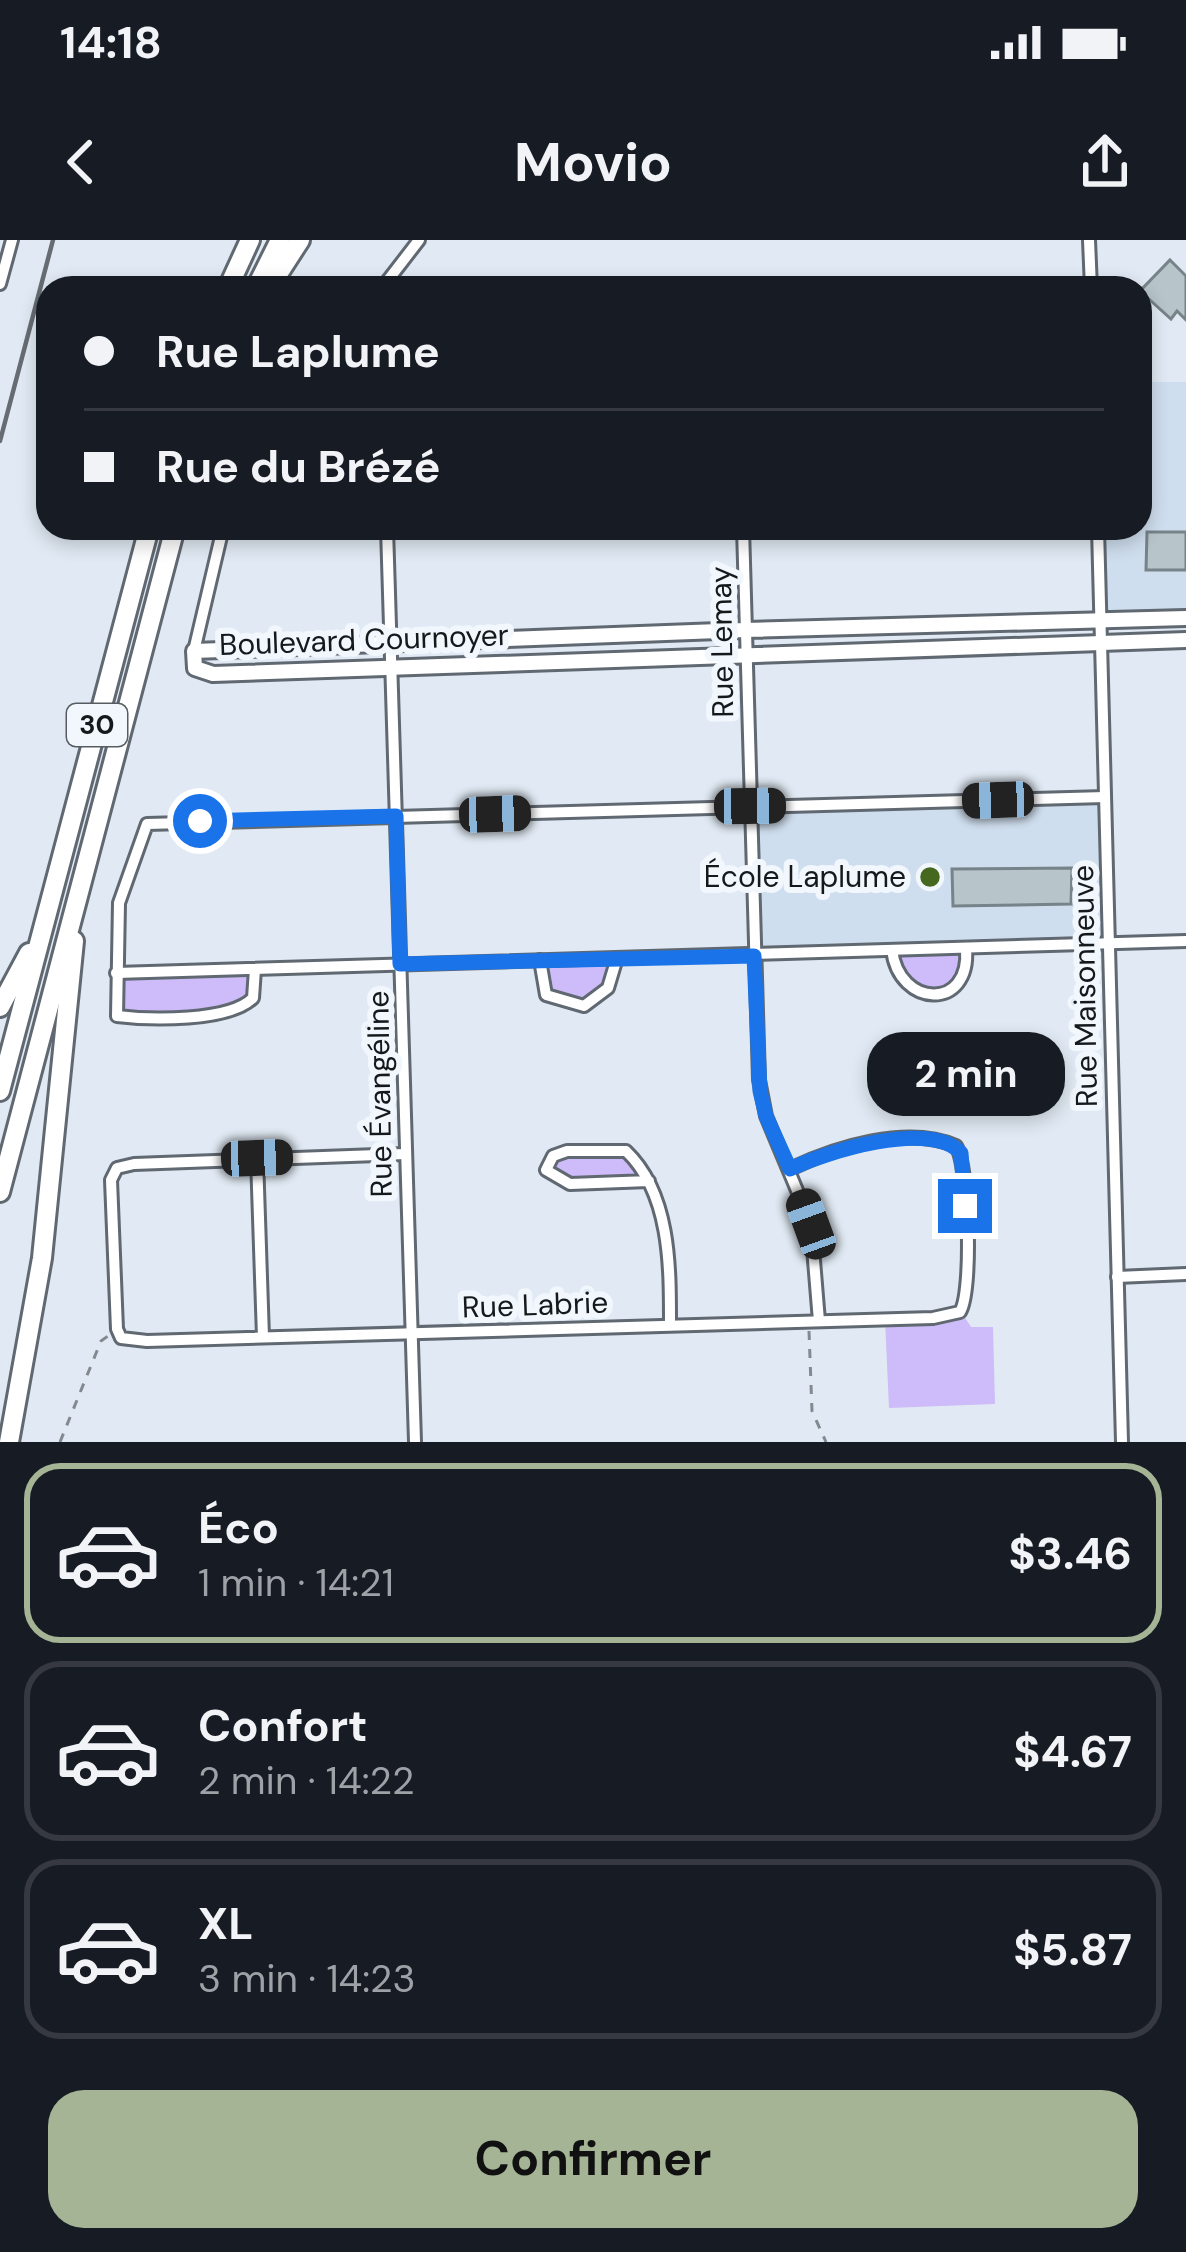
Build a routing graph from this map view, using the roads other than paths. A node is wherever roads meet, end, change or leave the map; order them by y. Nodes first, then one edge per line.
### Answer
1 (12, 240) edge
2 (250, 240) edge
3 (280, 240) edge
4 (300, 240) edge
5 (419, 240) edge
6 (1089, 240) edge
7 (234, 276) edge
8 (262, 276) edge
9 (277, 276) edge
10 (388, 276) edge
11 (1090, 276) edge
12 (0, 284) edge
13 (146, 540) edge
14 (172, 540) edge
15 (220, 540) edge
16 (388, 540) edge
17 (743, 540) edge
18 (1097, 540) edge
19 (1186, 618) edge
20 (1100, 621) junction
21 (745, 630) junction
22 (1186, 640) edge
23 (391, 642) junction
24 (1100, 642) junction
25 (194, 651) junction
26 (746, 653) junction
27 (392, 667) junction
28 (1105, 797) junction
29 (750, 806) junction
30 (396, 816) junction
31 (77, 901) junction
32 (45, 922) junction
33 (1186, 940) edge
34 (1108, 943) junction
35 (966, 949) junction
36 (892, 950) junction
37 (754, 956) junction
38 (617, 958) junction
39 (540, 960) junction
40 (400, 964) junction
41 (255, 968) junction
42 (116, 973) junction
43 (0, 1007) edge
44 (0, 1091) edge
45 (405, 1154) junction
46 (257, 1158) junction
47 (790, 1169) junction
48 (649, 1181) junction
49 (0, 1192) edge
50 (1186, 1274) edge
51 (1117, 1277) junction
52 (670, 1325) junction
53 (814, 1325) junction
54 (410, 1334) junction
55 (262, 1337) junction
56 (9, 1442) edge
57 (415, 1442) edge
58 (1122, 1442) edge

1 - 12 street
2 - 7 highway
3 - 8 highway
4 - 9 highway
5 - 10 street
6 - 11 street
13 - 32 highway, 30
14 - 31 highway, 30
15 - 25 street
16 - 23 street, Rue Évangéline
17 - 21 street, Rue Lemay
18 - 20 street, Rue Maisonneuve
19 - 20 street, Boulevard Cournoyer
20 - 21 street, Boulevard Cournoyer
20 - 24 street, Rue Maisonneuve
21 - 23 street, Boulevard Cournoyer
21 - 26 street, Rue Lemay
22 - 24 street, Boulevard Cournoyer
23 - 25 street, Boulevard Cournoyer
23 - 27 street, Rue Évangéline
24 - 26 street, Boulevard Cournoyer
24 - 28 street, Rue Maisonneuve
25 - 27 street, Boulevard Cournoyer
26 - 27 street, Boulevard Cournoyer
26 - 29 street, Rue Lemay
27 - 30 street, Rue Évangéline
28 - 29 street
28 - 34 street, Rue Maisonneuve
29 - 30 street
29 - 37 street, Rue Lemay
30 - 40 street, Rue Évangéline
30 - 42 street
31 - 49 highway, 30
31 - 56 highway
32 - 43 highway
32 - 44 highway, 30
33 - 34 street
34 - 35 street
34 - 51 street, Rue Maisonneuve
35 - 36 street
35 - 36 street
36 - 37 street
37 - 38 street
37 - 47 street, Rue Lemay
38 - 39 street
38 - 39 street
39 - 40 street
40 - 41 street
40 - 45 street, Rue Évangéline
41 - 42 street
41 - 42 street
45 - 46 street
45 - 54 street, Rue Évangéline
46 - 55 street
46 - 55 street, Rue Labrie
47 - 53 street, Rue Lemay
47 - 53 street, Rue Labrie
48 - 48 street
48 - 52 street
50 - 51 street
51 - 58 street, Rue Maisonneuve
52 - 53 street, Rue Labrie
52 - 54 street, Rue Labrie
54 - 55 street, Rue Labrie
54 - 57 street, Rue Évangéline

